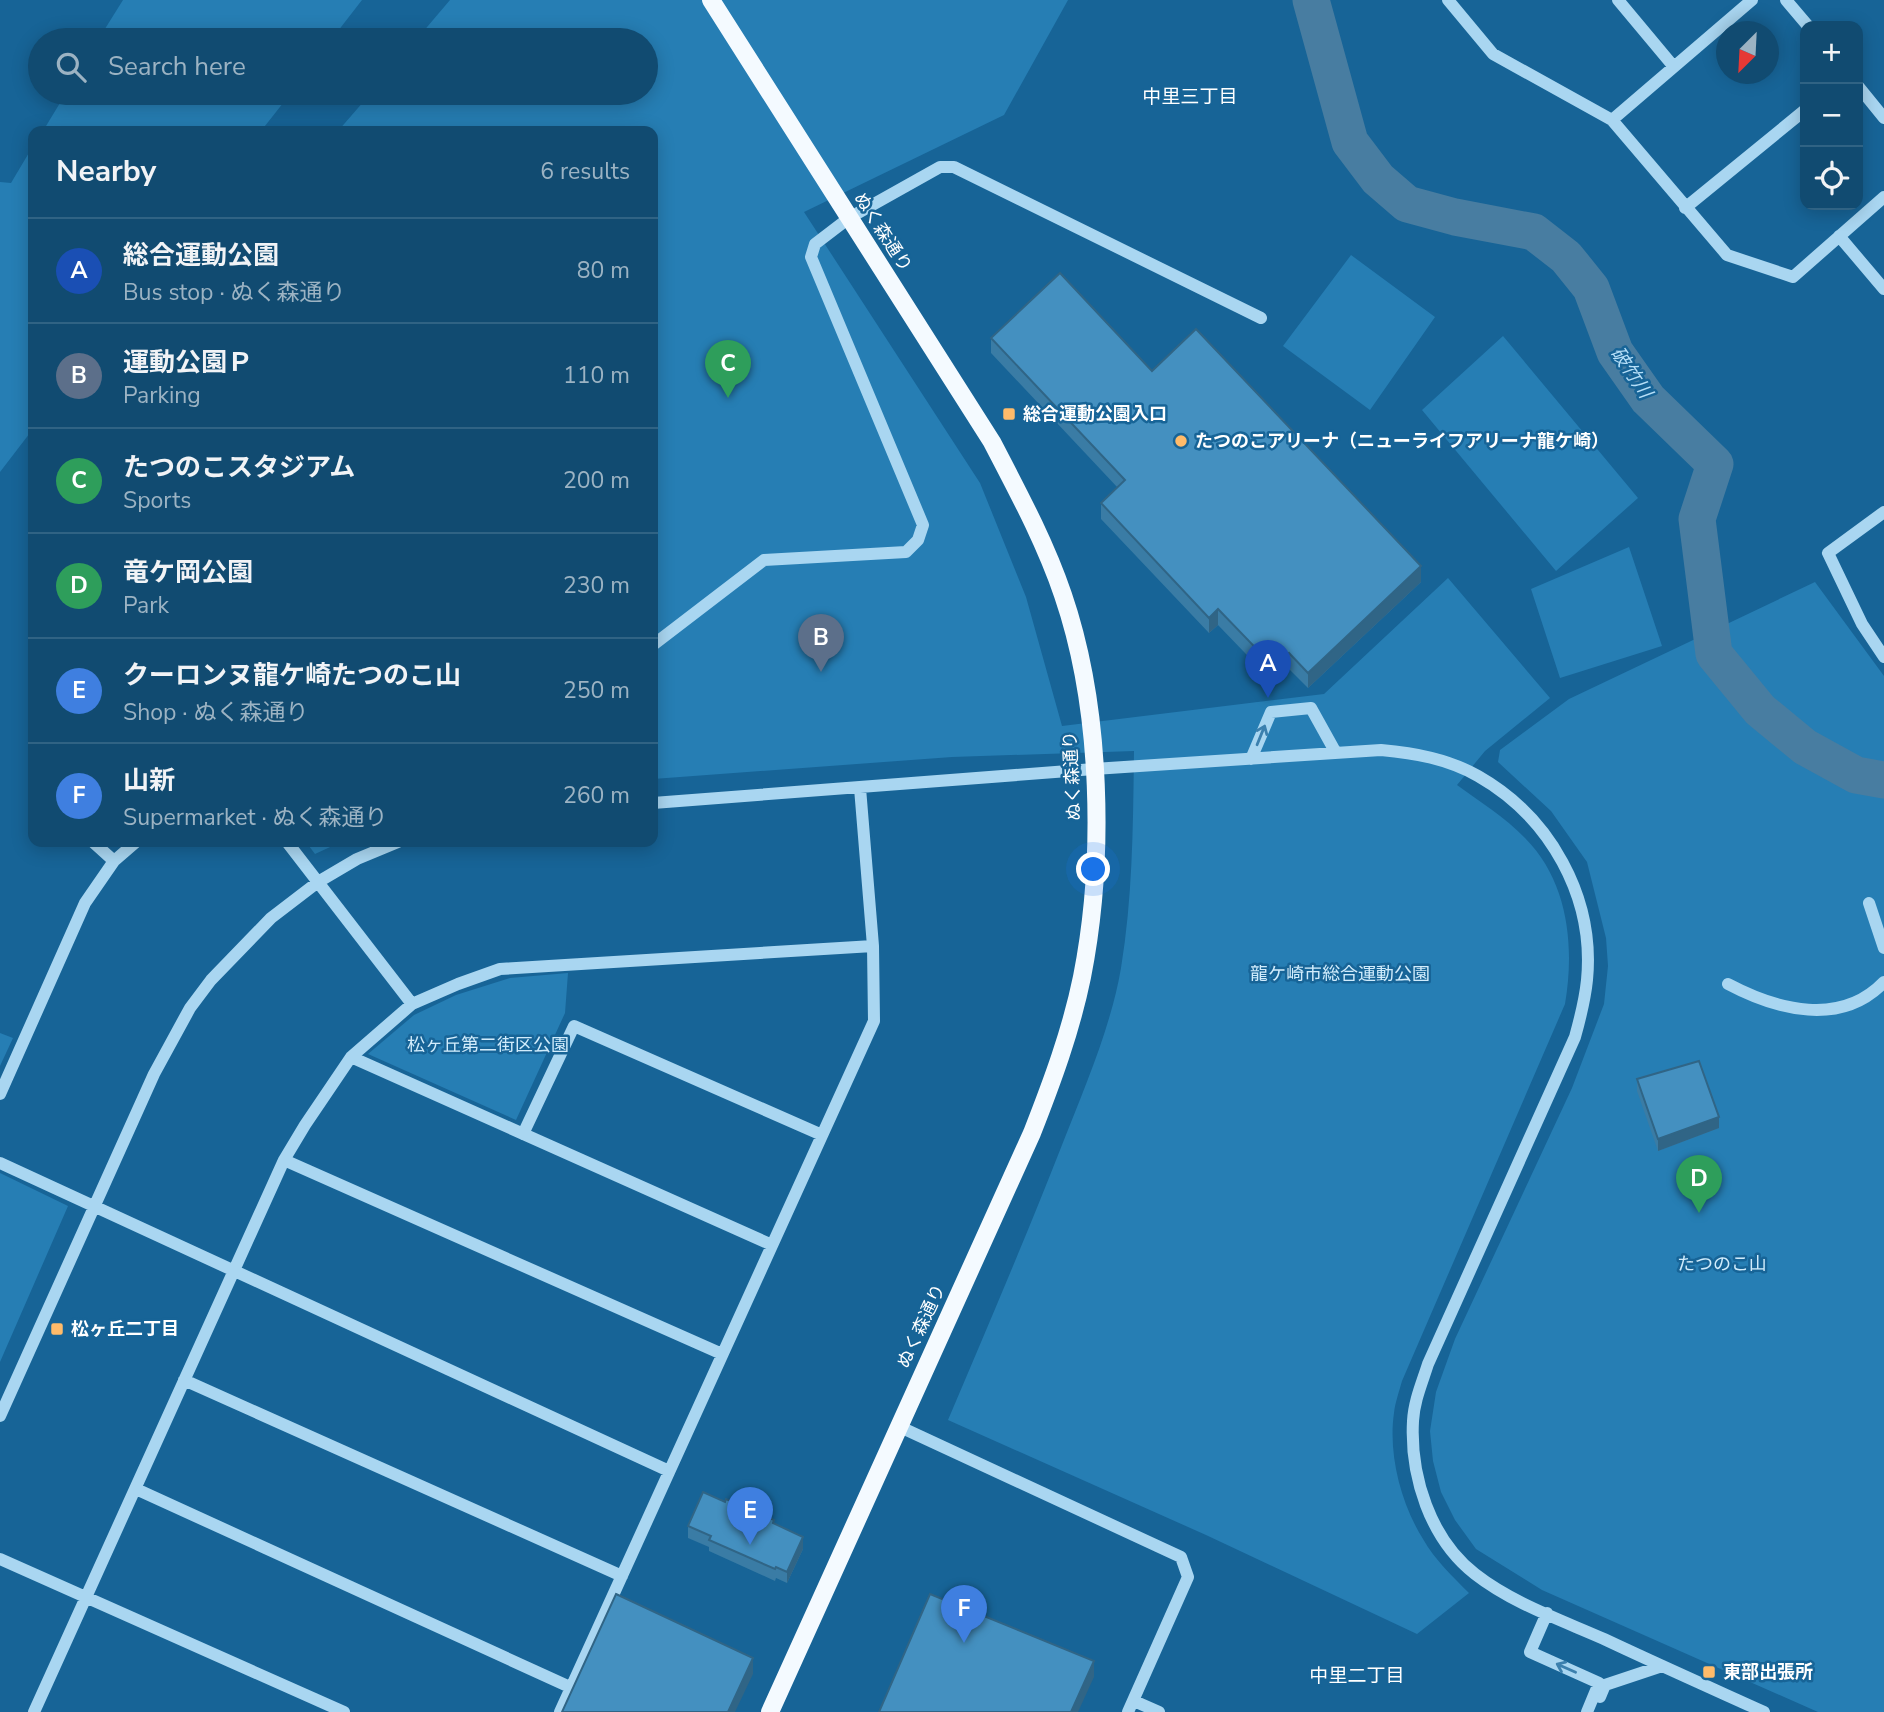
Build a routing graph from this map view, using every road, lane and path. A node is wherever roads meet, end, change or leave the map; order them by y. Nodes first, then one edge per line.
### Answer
1 (710, 0) edge
2 (1448, 0) edge
3 (1618, 0) edge
4 (1752, 0) edge
5 (1786, 0) edge
6 (1804, 21) edge
7 (1674, 66) junction
8 (1863, 92) edge
9 (1800, 114) edge
10 (1884, 118) edge
11 (1612, 120) junction
12 (1884, 197) edge
13 (1685, 208) junction
14 (849, 218) junction
15 (1839, 236) junction
16 (1884, 289) edge
17 (1261, 318) dead end
18 (1884, 512) edge
19 (658, 641) edge
20 (1884, 657) edge
21 (1336, 753) junction
22 (1251, 759) junction
23 (1094, 769) junction
24 (860, 788) junction
25 (658, 803) edge
26 (99, 847) edge
27 (130, 847) edge
28 (291, 847) edge
29 (386, 847) edge
30 (114, 861) junction
31 (318, 882) junction
32 (1869, 903) dead end
33 (873, 946) junction
34 (1884, 948) edge
35 (1884, 982) edge
36 (1728, 984) dead end
37 (412, 1004) junction
38 (351, 1057) junction
39 (0, 1094) edge
40 (523, 1134) junction
41 (822, 1135) junction
42 (284, 1160) junction
43 (0, 1163) edge
44 (93, 1207) junction
45 (772, 1245) junction
46 (234, 1269) junction
47 (722, 1354) junction
48 (184, 1380) junction
49 (0, 1416) edge
50 (898, 1426) junction
51 (669, 1471) junction
52 (136, 1489) junction
53 (0, 1559) edge
54 (622, 1576) junction
55 (86, 1597) junction
56 (1547, 1613) junction
57 (1662, 1666) junction
58 (572, 1688) junction
59 (1132, 1708) edge
60 (38, 1711) edge
61 (344, 1712) edge
62 (560, 1712) edge
63 (770, 1712) edge
64 (1159, 1712) edge
65 (1587, 1712) edge
66 (1593, 1712) edge
67 (1764, 1712) edge

1 - 14 main road, ぬく森通り
2 - 11 street
3 - 7 street
4 - 7 street
5 - 6 street
7 - 11 street
8 - 10 street
9 - 13 street
11 - 13 street
12 - 15 street
13 - 15 street
14 - 17 street
14 - 19 street
14 - 23 main road, ぬく森通り
15 - 16 street
18 - 20 street
21 - 22 street
22 -> 21 street
21 - 56 street
22 - 23 street
23 - 24 street
23 - 50 main road, ぬく森通り
24 - 25 street
24 - 33 street
26 - 30 street
27 - 30 street
28 - 31 street
29 - 31 street
30 - 39 street
31 - 37 street
31 - 44 street
32 - 34 street
33 - 37 street
33 - 41 street
35 - 36 street
37 - 38 street
38 - 40 street
38 - 42 street
40 - 41 street
40 - 45 street
41 - 45 street
42 - 46 street
42 - 47 street
43 - 44 street
44 - 46 street
44 - 49 street
45 - 47 street
46 - 48 street
46 - 51 street
47 - 51 street
48 - 52 street
48 - 54 street
50 - 59 street
50 - 63 main road, ぬく森通り
51 - 54 street
52 - 55 street
52 - 58 street
53 - 55 street
54 - 58 street
55 - 60 street
55 - 61 street
56 - 57 street
65 -> 56 street
57 - 66 street
57 - 67 street
58 - 62 street
59 - 64 street

